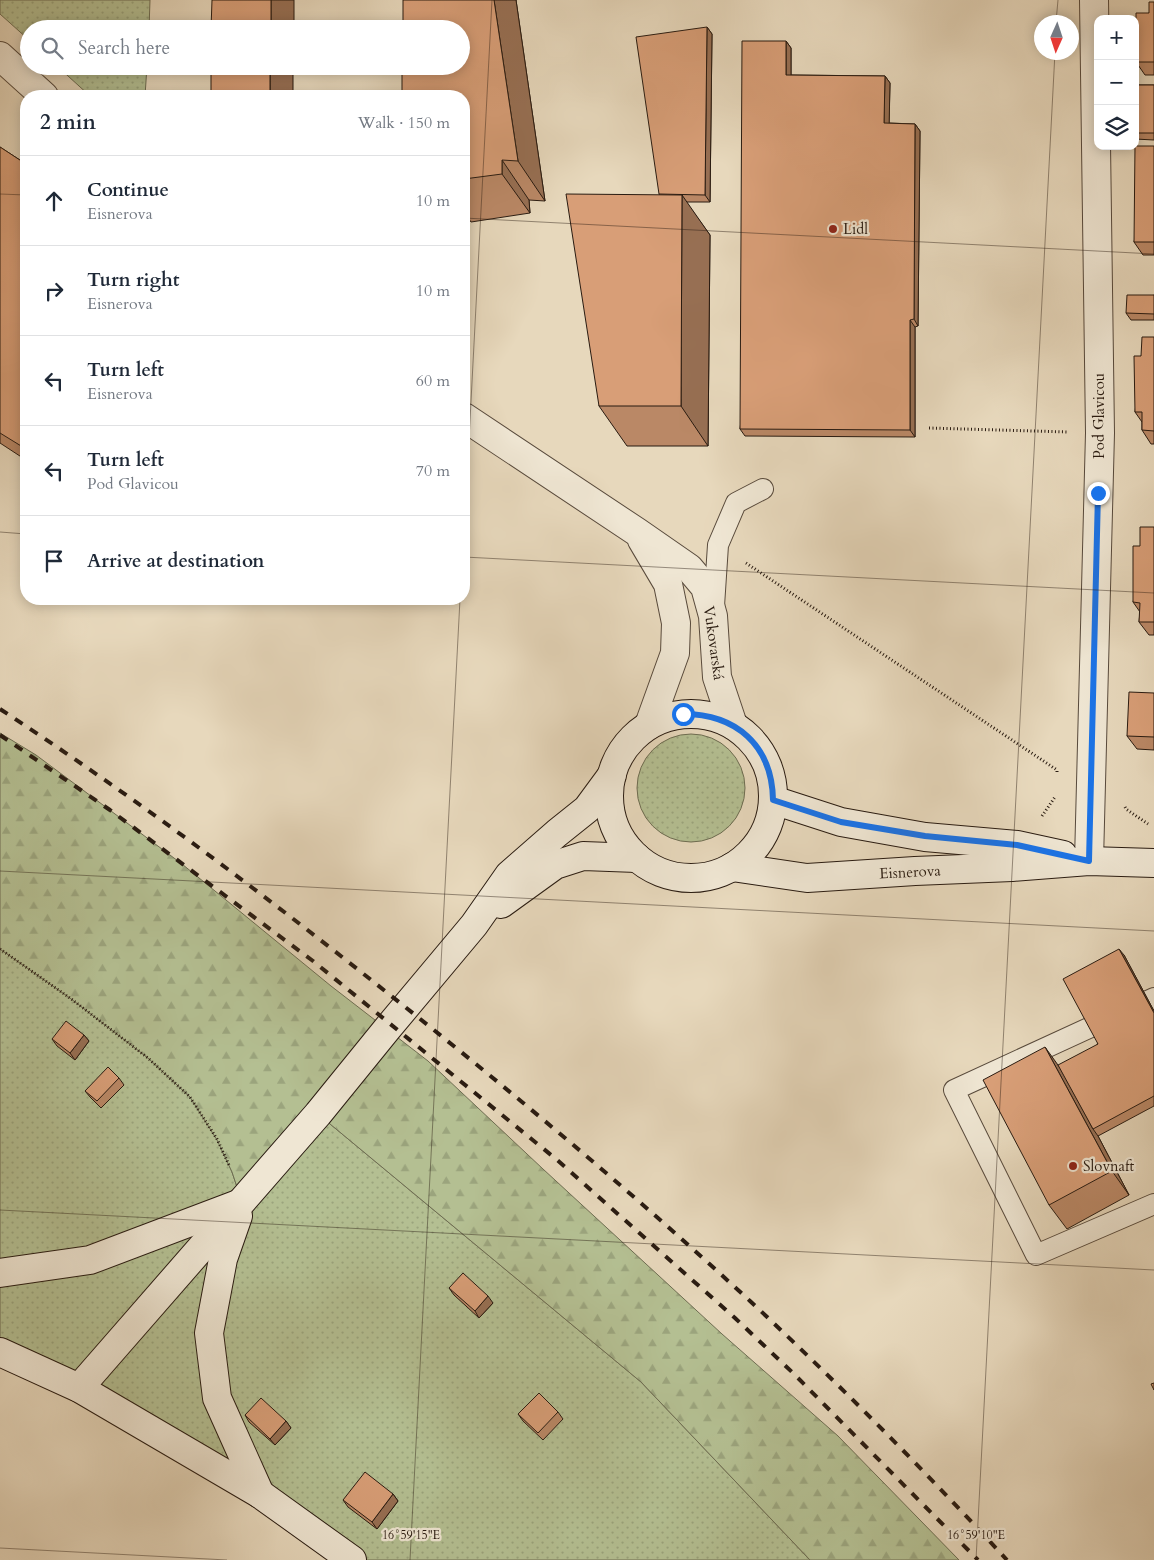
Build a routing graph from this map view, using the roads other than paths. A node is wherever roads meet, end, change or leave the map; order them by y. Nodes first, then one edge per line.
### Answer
1 (1093, 1) edge
2 (0, 56) edge
3 (20, 74) edge
4 (21, 75) edge
5 (37, 90) edge
6 (470, 421) edge
7 (763, 489) dead end
8 (637, 532) junction
9 (713, 616) junction
10 (649, 725) junction
11 (733, 725) junction
12 (612, 775) junction
13 (773, 800) junction
14 (637, 858) junction
15 (1089, 861) junction
16 (1154, 863) edge
17 (732, 867) junction
18 (474, 925) junction
19 (1154, 998) edge
20 (242, 1202) junction
21 (1154, 1204) edge
22 (0, 1273) edge
23 (0, 1352) edge
24 (78, 1388) junction
25 (260, 1494) junction
26 (352, 1560) edge

1 - 15 street, Pod Glavicou
2 - 3 street
4 - 5 street
6 - 8 street, Vukovarská
7 - 9 lane
8 - 9 street, Vukovarská
8 - 10 street, Vukovarská
9 - 11 street, Vukovarská
10 - 11 street, Eisnerova
10 - 12 street, Eisnerova
11 - 13 street, Eisnerova
12 - 14 street, Eisnerova
12 - 18 street
13 - 15 street, Eisnerova
13 - 17 street, Eisnerova
14 - 17 street, Eisnerova
14 - 18 street
15 - 16 street, Eisnerova
15 - 17 street, Eisnerova
18 - 20 street
19 - 21 lane
20 - 22 street
20 - 24 street
20 - 25 street
23 - 24 street
24 - 25 street
25 - 26 street

